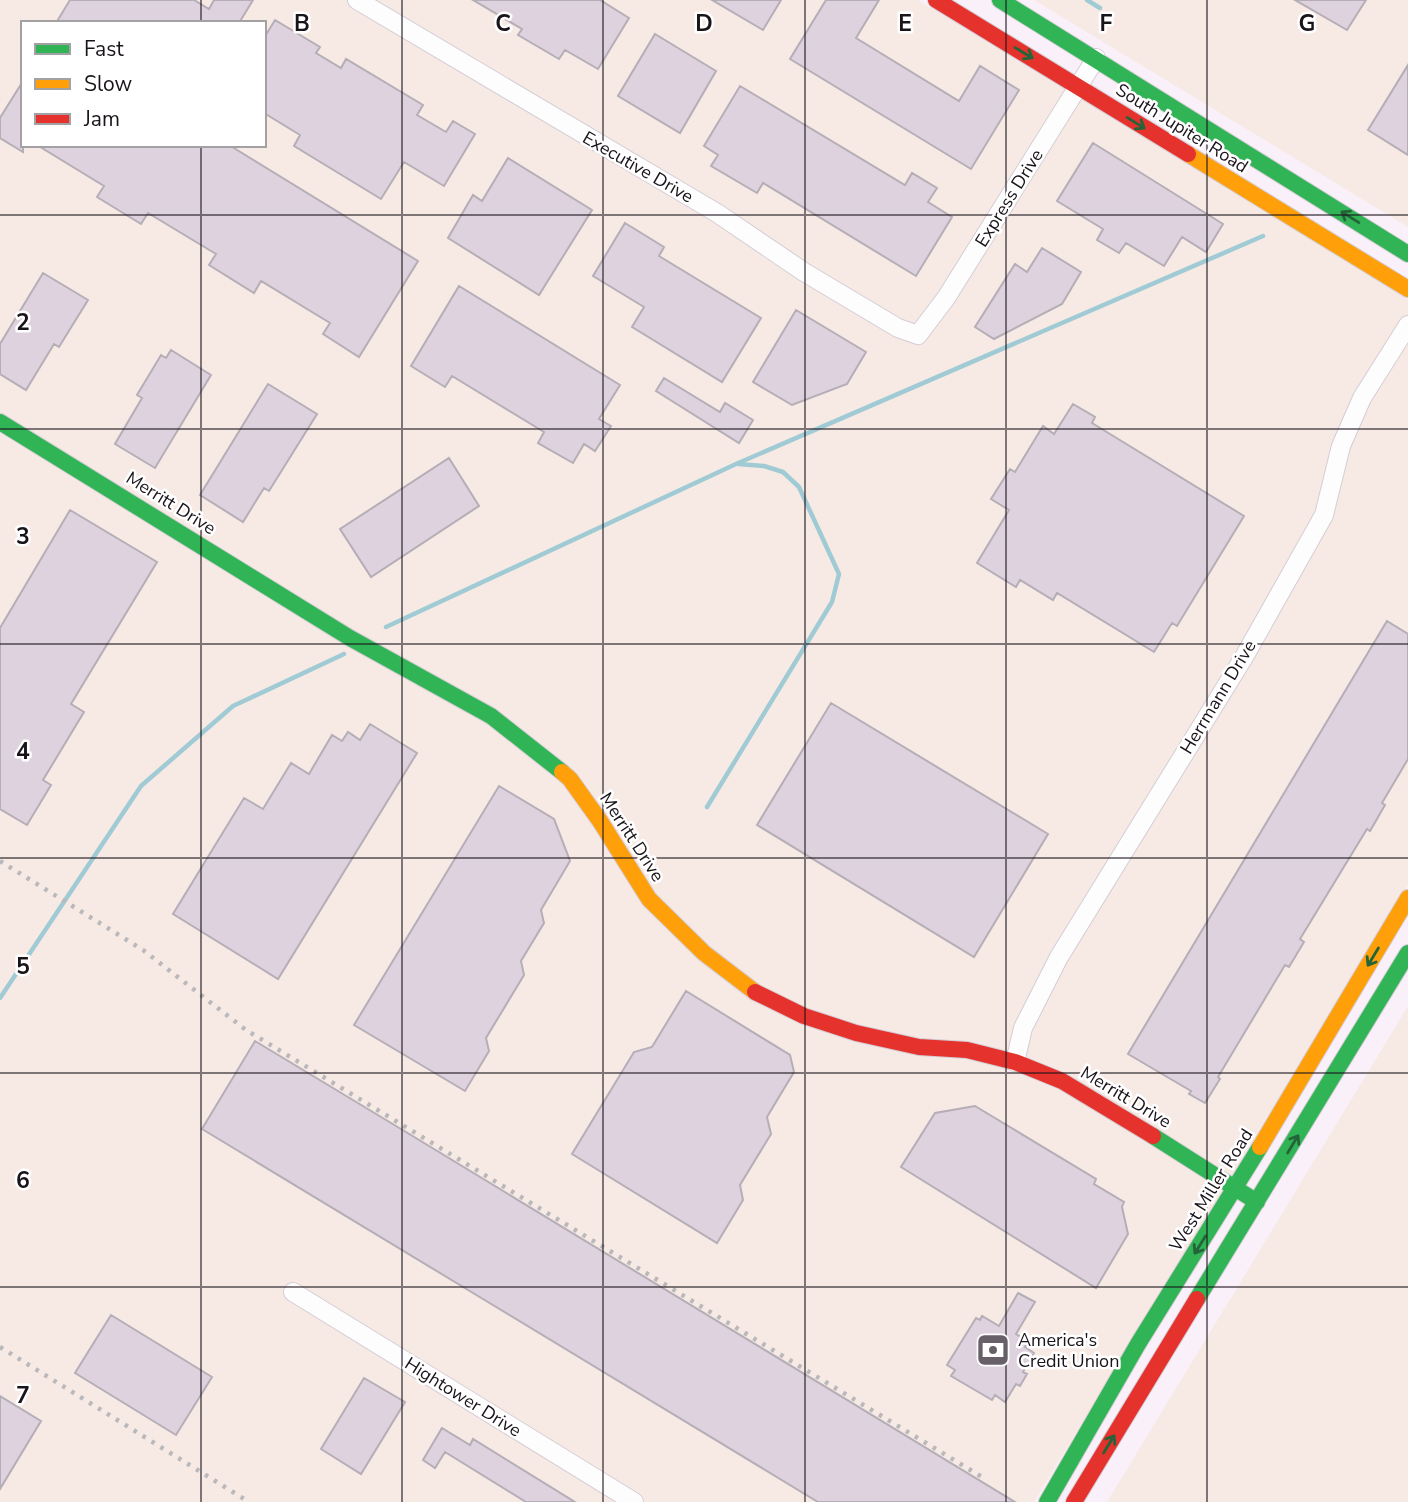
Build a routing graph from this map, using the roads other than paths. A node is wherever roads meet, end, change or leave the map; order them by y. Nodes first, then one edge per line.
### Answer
1 (357, 0) edge
2 (936, 0) edge
3 (1000, 0) edge
4 (1096, 58) junction
5 (1078, 87) junction
6 (1408, 254) edge
7 (1408, 289) edge
8 (1408, 326) edge
9 (918, 335) joint
10 (0, 422) edge
11 (1408, 898) edge
12 (1408, 953) edge
13 (1015, 1062) junction
14 (1236, 1187) junction
15 (1257, 1202) junction
16 (293, 1292) dead end
17 (634, 1502) edge
18 (1047, 1502) edge
19 (1074, 1502) edge

1 - 9 street, Executive Drive
2 -> 5 main road, South Jupiter Road
3 - 4 main road, South Jupiter Road
4 - 5 street, Express Drive
6 -> 4 main road, South Jupiter Road
5 -> 7 main road, South Jupiter Road
5 - 9 street, Express Drive
8 - 13 street, Herrmann Drive
10 - 13 main road, Merritt Drive
11 -> 14 main road, West Miller Road
15 -> 12 main road
13 - 14 main road, Merritt Drive
14 - 15 main road, Merritt Drive
14 -> 18 main road, West Miller Road
19 -> 15 main road
16 - 17 street, Hightower Drive

